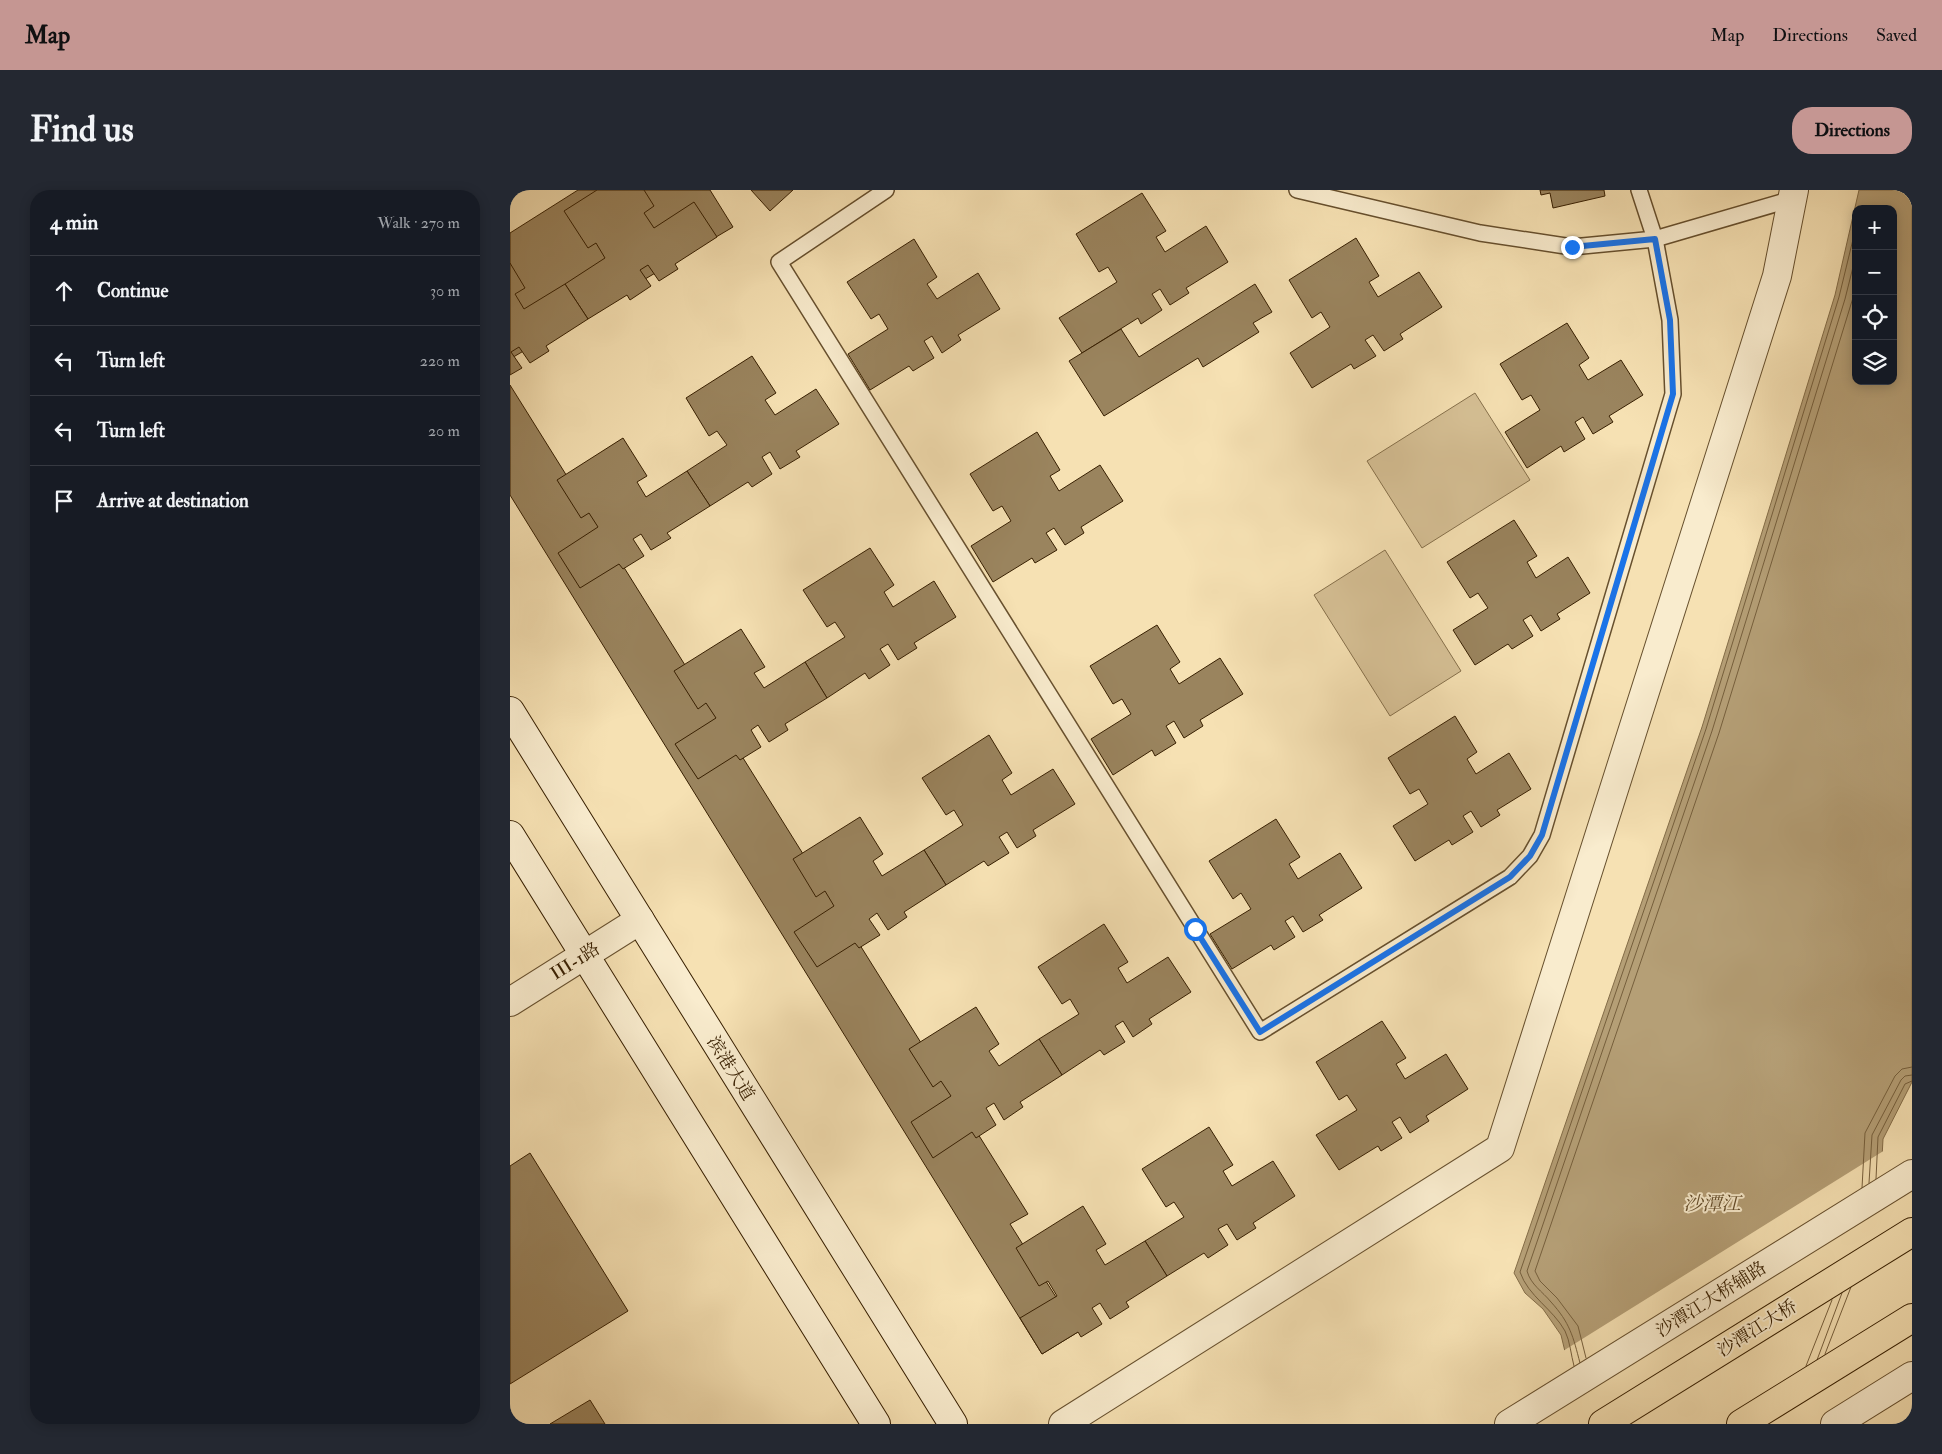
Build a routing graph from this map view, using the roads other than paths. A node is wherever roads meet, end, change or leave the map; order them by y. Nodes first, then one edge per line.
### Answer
1 (886, 190) edge
2 (1297, 190) edge
3 (1639, 190) edge
4 (1793, 194) edge
5 (1655, 239) junction
6 (510, 711) edge
7 (510, 835) edge
8 (640, 920) junction
9 (584, 955) junction
10 (510, 1002) edge
11 (1912, 1174) edge
12 (1912, 1232) edge
13 (1912, 1318) edge
14 (1912, 1376) edge
15 (876, 1424) edge
16 (953, 1424) edge
17 (1063, 1424) edge
18 (1509, 1424) edge
19 (1603, 1424) edge
20 (1741, 1424) edge
21 (1835, 1424) edge

1 - 5 lane
2 - 5 lane
3 - 5 lane
4 - 5 lane
4 - 17 street
6 - 8 street, 滨港大道
7 - 9 street
8 - 9 street, III-1路
8 - 16 street, 滨港大道
9 - 10 street, III-1路
9 - 15 street
11 - 18 street, 沙潭江大桥辅路
12 - 19 highway, 沙潭江大桥
13 - 20 highway
14 - 21 street

